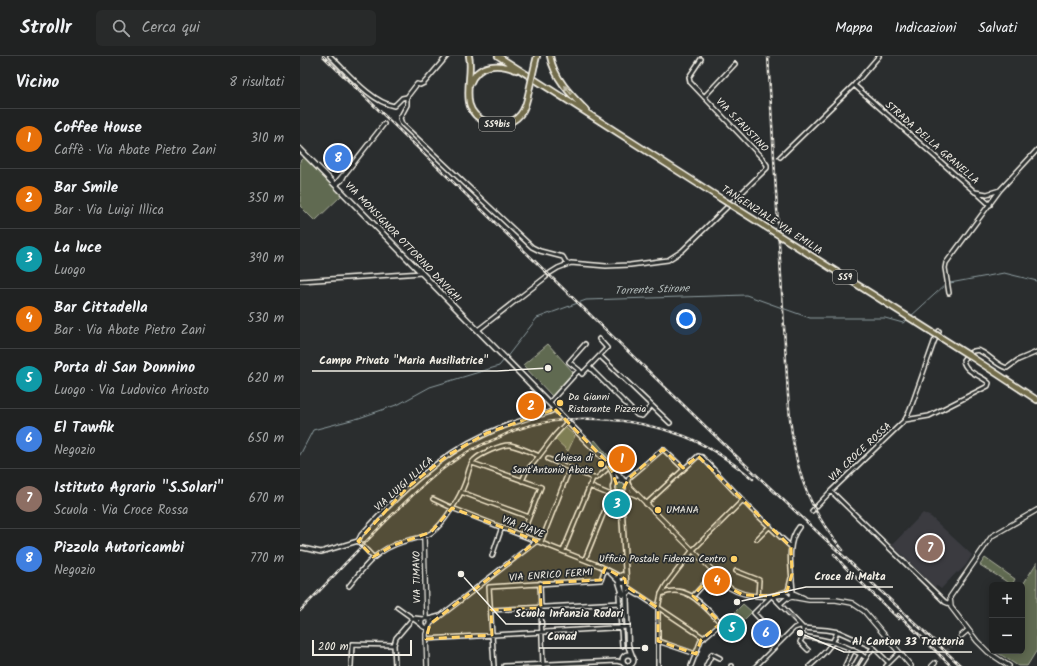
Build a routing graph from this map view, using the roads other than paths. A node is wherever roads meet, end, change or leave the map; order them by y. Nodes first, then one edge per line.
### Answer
1 (330, 56) edge
2 (447, 56) edge
3 (469, 56) edge
4 (498, 56) edge
5 (537, 56) edge
6 (550, 56) edge
7 (879, 56) edge
8 (701, 59) dead end
9 (735, 64) dead end
10 (526, 74) junction
11 (854, 85) junction
12 (468, 89) junction
13 (407, 97) junction
14 (704, 97) junction
15 (595, 118) junction
16 (384, 124) dead end
17 (300, 149) edge
18 (1037, 150) edge
19 (780, 157) dead end
20 (335, 184) junction
21 (1000, 190) junction
22 (975, 192) junction
23 (990, 205) junction
24 (567, 264) junction
25 (422, 273) junction
26 (550, 273) dead end
27 (546, 277) dead end
28 (300, 281) edge
29 (949, 293) dead end
30 (478, 330) junction
31 (939, 331) dead end
32 (599, 339) dead end
33 (585, 344) dead end
34 (1037, 352) edge
35 (600, 356) junction
36 (589, 367) junction
37 (579, 370) junction
38 (1037, 400) edge
39 (549, 403) junction
40 (651, 406) junction
41 (554, 409) junction
42 (905, 420) junction
43 (567, 422) junction
44 (670, 423) dead end
45 (539, 456) junction
46 (548, 459) dead end
47 (604, 460) junction
48 (472, 463) junction
49 (570, 468) junction
50 (683, 468) junction
51 (606, 470) dead end
52 (593, 478) junction
53 (522, 481) junction
54 (626, 483) junction
55 (614, 484) junction
56 (589, 486) junction
57 (831, 490) junction
58 (461, 492) junction
59 (616, 494) junction
60 (625, 494) junction
61 (641, 498) junction
62 (433, 499) dead end
63 (742, 500) junction
64 (646, 504) junction
65 (452, 508) junction
66 (1037, 510) edge
67 (812, 511) dead end
68 (622, 513) junction
69 (529, 517) junction
70 (770, 526) junction
71 (502, 527) junction
72 (799, 527) dead end
73 (522, 535) junction
74 (424, 536) junction
75 (758, 539) dead end
76 (358, 541) junction
77 (539, 542) junction
78 (791, 547) junction
79 (300, 548) edge
80 (563, 551) junction
81 (692, 551) junction
82 (492, 556) dead end
83 (373, 557) junction
84 (584, 559) junction
85 (625, 565) junction
86 (606, 569) junction
87 (736, 571) dead end
88 (714, 573) junction
89 (619, 579) junction
90 (626, 579) junction
91 (540, 584) junction
92 (349, 586) dead end
93 (626, 586) junction
94 (624, 594) junction
95 (661, 594) junction
96 (790, 594) junction
97 (639, 595) junction
98 (693, 596) junction
99 (758, 596) junction
100 (772, 596) junction
101 (939, 596) junction
102 (950, 597) junction
103 (620, 603) junction
104 (780, 604) junction
105 (950, 604) junction
106 (397, 607) dead end
107 (541, 608) junction
108 (658, 608) junction
109 (490, 610) junction
110 (442, 616) junction
111 (413, 618) junction
112 (426, 619) junction
113 (423, 625) junction
114 (429, 625) junction
115 (621, 627) junction
116 (628, 627) junction
117 (802, 627) junction
118 (968, 630) junction
119 (542, 632) junction
120 (837, 632) junction
121 (426, 634) junction
122 (492, 635) junction
123 (803, 636) junction
124 (961, 636) tunnel mouth
125 (704, 638) junction
126 (426, 639) junction
127 (658, 641) junction
128 (781, 641) junction
129 (833, 642) junction
130 (394, 645) junction
131 (628, 645) junction
132 (622, 646) dead end
133 (873, 647) junction
134 (854, 649) junction
135 (808, 650) dead end
136 (899, 653) junction
137 (696, 654) junction
138 (862, 654) junction
139 (632, 656) junction
140 (720, 658) dead end
141 (866, 658) junction
142 (625, 662) edge
143 (889, 662) junction
144 (543, 665) edge
145 (632, 665) edge
146 (351, 666) edge
147 (395, 666) edge
148 (426, 666) edge
149 (494, 666) edge
150 (504, 666) edge
151 (658, 666) edge
152 (691, 666) edge
153 (706, 666) edge
154 (756, 666) edge
155 (810, 666) edge
156 (845, 666) edge
157 (854, 666) edge
158 (861, 666) edge
159 (886, 666) edge
160 (911, 666) edge
161 (1009, 666) edge

1 - 13 street
2 - 13 street
3 - 12 main road, SS9bis
4 - 10 main road, TANGENZIALE VIA EMILIA / SS9
5 - 12 main road, SS9bis, bridge
15 -> 6 main road
7 - 11 street
8 - 14 street, VIA S.FAUSTINO
9 - 14 street, VIA S.FAUSTINO
10 - 12 main road
10 - 15 main road, TANGENZIALE VIA EMILIA / SS9
11 - 19 street
11 - 22 street, STRADA DELLA GRANELLA
13 - 24 street
14 - 24 street, VIA S.FAUSTINO
15 - 38 main road, TANGENZIALE VIA EMILIA / SS9, bridge
16 - 20 street
17 - 20 main road, VIA MONSIGNOR OTTORINO DAVIGHI
18 - 21 street
20 - 25 main road, VIA MONSIGNOR OTTORINO DAVIGHI
21 - 22 street, STRADA DELLA GRANELLA
21 - 23 street
22 - 23 street
23 - 29 street
24 - 26 street
25 - 28 street
25 - 30 main road, VIA MONSIGNOR OTTORINO DAVIGHI
27 - 30 street
30 - 39 main road, VIA MONSIGNOR OTTORINO DAVIGHI
31 - 42 street, VIA CROCE ROSSA
32 - 35 street
33 - 37 street
34 - 42 street
35 - 36 street
35 - 40 street
36 - 37 street
36 - 40 street
37 - 39 street
39 - 41 main road, VIA MONSIGNOR OTTORINO DAVIGHI
40 - 44 street
41 - 43 main road, VIA MONSIGNOR OTTORINO DAVIGHI
41 - 76 street, VIA LUIGI ILLICA
42 - 57 street, VIA CROCE ROSSA
43 - 45 street
43 - 47 main road, VIA MONSIGNOR OTTORINO DAVIGHI
45 - 48 street
45 - 53 street
46 - 49 street
47 - 54 main road
47 - 55 main road
48 - 53 street
48 - 58 street
49 - 52 street
49 - 77 street
54 -> 50 street
50 - 63 street
50 - 64 street
51 - 52 street
52 - 56 street
53 - 69 street
54 - 55 main road
54 - 60 main road
54 - 61 street
55 - 59 main road
56 - 80 street
56 - 84 street
57 - 67 street
57 - 101 street, VIA CROCE ROSSA
58 - 65 street
58 - 69 street
59 - 60 main road
59 - 68 main road
60 - 61 street
60 - 68 main road
61 - 64 street
62 - 65 street, VIA PIAVE
63 - 70 street
81 -> 63 street
64 - 81 street
65 - 71 street, VIA PIAVE
65 - 74 street
66 - 102 street
68 - 85 main road
69 - 73 street
70 - 75 street
70 - 78 street
71 - 73 street, VIA PIAVE
71 - 82 street
72 - 78 street
73 - 77 street, VIA PIAVE
74 - 83 street
74 - 112 street, VIA TIMAVO
76 - 79 street
76 - 83 street
77 - 80 street, VIA PIAVE
77 -> 110 street
78 - 96 street
80 - 84 street, VIA PIAVE
81 - 88 street
81 - 95 street
83 - 92 street
84 - 86 street, VIA PIAVE
85 - 89 main road
85 - 90 main road
86 - 89 street, VIA PIAVE
86 - 91 street, VIA ENRICO FERMI
87 - 99 street
88 - 98 street
88 - 99 street
89 - 90 main road
89 - 90 main road
89 - 94 main road
90 - 93 main road
91 - 107 street
91 - 109 street, VIA ENRICO FERMI
93 - 94 main road
93 - 97 street
94 - 97 street
94 - 103 street
94 - 116 main road
95 - 98 street
95 - 108 street
96 - 100 street
96 - 104 street
96 - 136 street
97 - 108 street
98 - 125 street
99 - 100 street
100 - 104 street
100 - 128 street
101 - 102 street
101 - 105 street, VIA CROCE ROSSA
102 - 105 street
103 - 107 street
103 - 115 street
104 -> 117 street
105 - 118 street
106 - 111 street
107 - 109 street
107 - 119 street
108 - 125 street
127 -> 108 street
109 - 122 street
110 - 112 street
110 - 114 street
111 - 112 street
111 - 113 street
111 - 130 street
112 - 113 street
112 - 114 street
113 - 114 street
113 - 121 street
114 - 121 street
115 - 116 street
115 - 119 street
115 - 132 street
116 - 131 main road
117 - 120 street
117 - 123 street
117 - 128 street
118 - 124 street
118 - 161 street
119 - 122 street
119 - 144 street
120 - 129 street
120 - 133 street
121 - 126 street
122 - 126 street
122 - 149 street
123 - 129 street
123 - 135 street
125 - 137 street
126 - 148 street
127 - 137 street
127 - 151 street
128 - 154 street
129 - 134 street
129 - 155 street
130 - 146 street
130 - 147 street
131 - 139 main road
131 - 142 main road
133 - 141 street
133 - 143 street
134 - 138 street
134 - 156 street
136 - 143 street
136 - 160 street
137 - 152 street
138 - 141 street
138 - 157 street
139 - 142 main road
139 - 145 main road
140 - 153 street
141 - 158 street
142 - 144 street
142 - 145 main road
143 - 159 street
144 - 150 street

